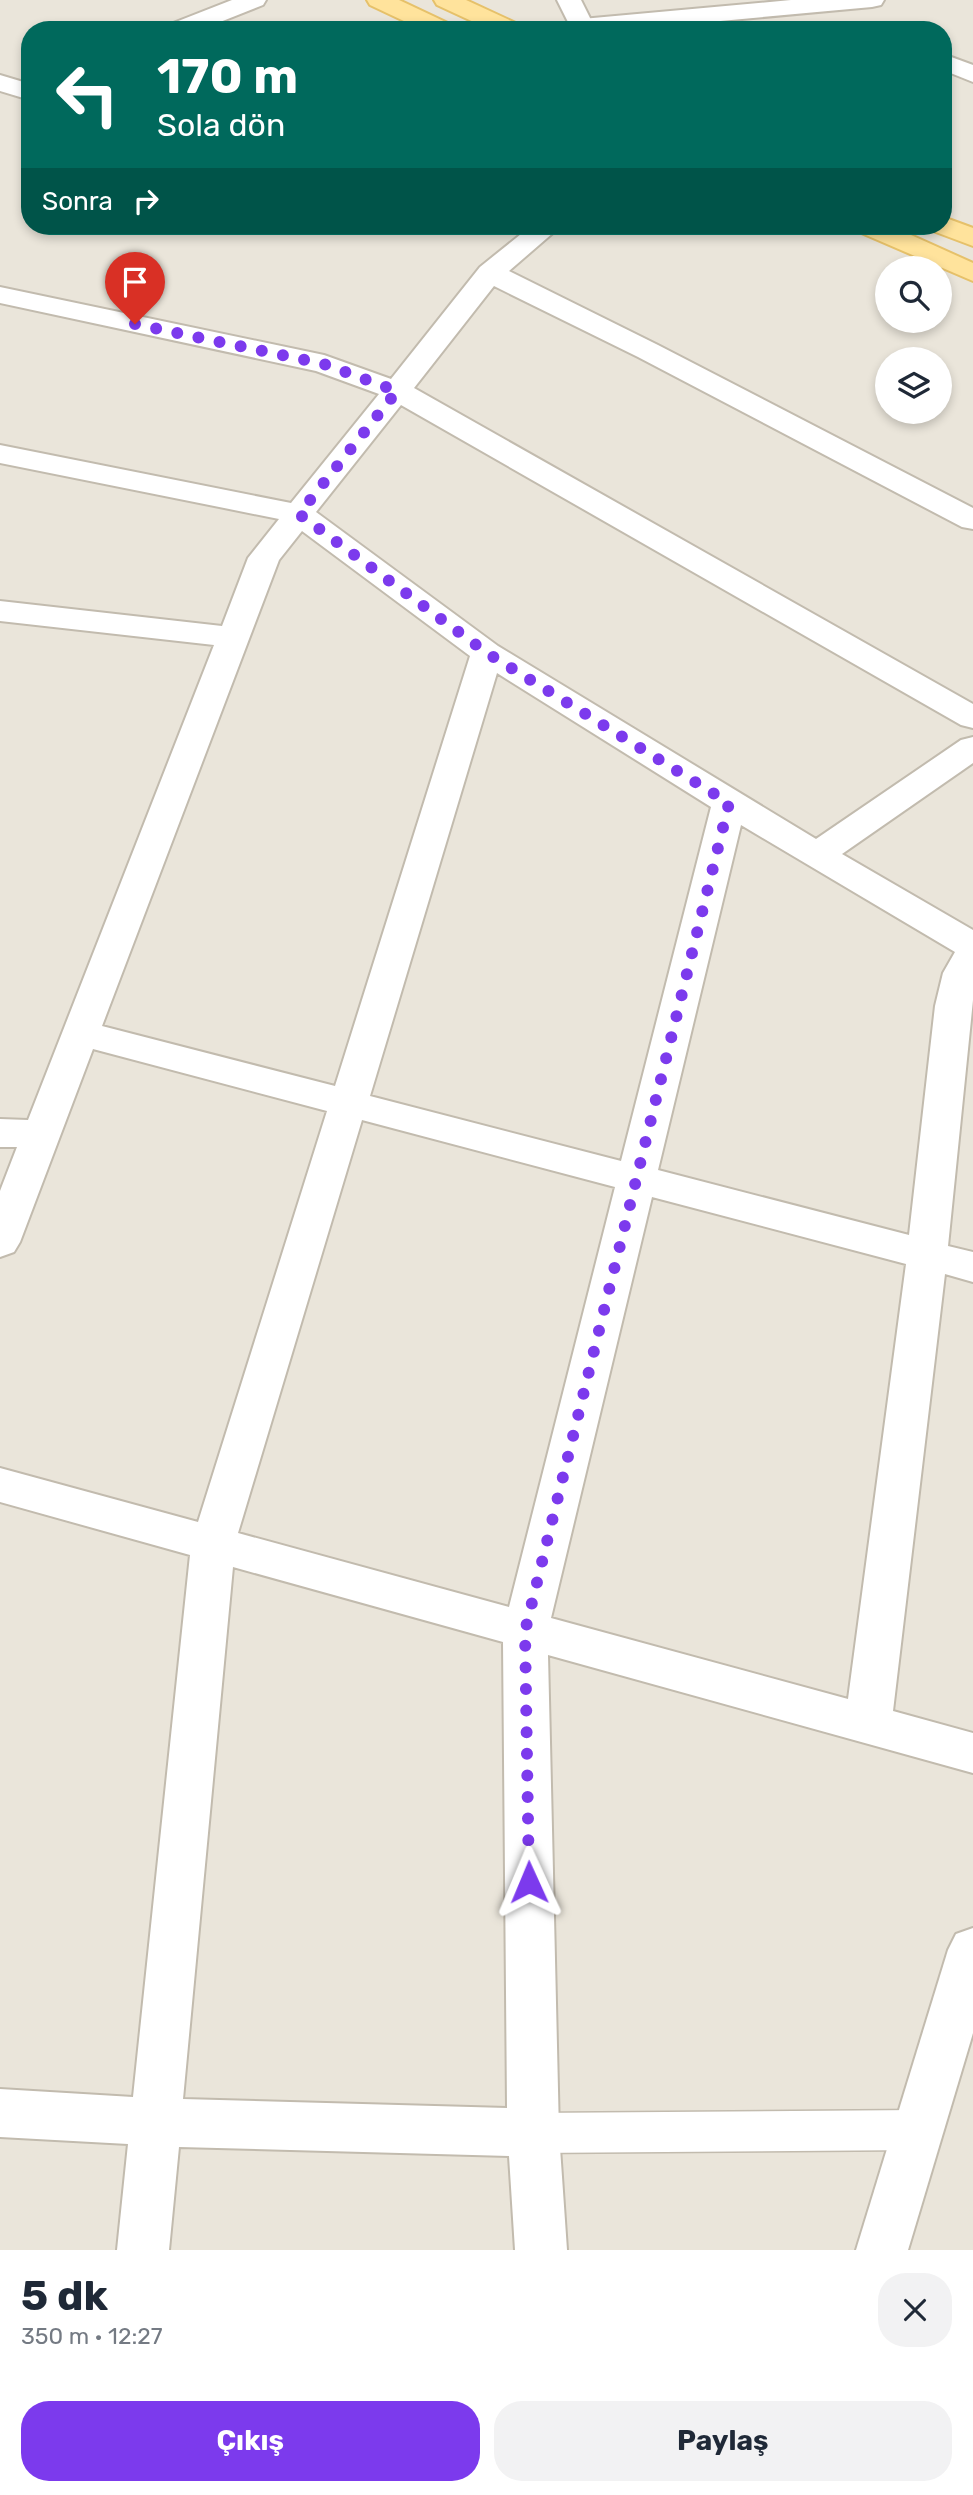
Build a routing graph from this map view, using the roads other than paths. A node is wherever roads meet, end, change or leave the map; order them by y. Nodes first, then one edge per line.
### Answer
1 (254, 0) edge
2 (379, 0) edge
3 (446, 0) edge
4 (569, 0) edge
5 (869, 12) edge
6 (200, 21) edge
7 (424, 21) edge
8 (492, 21) edge
9 (574, 21) edge
10 (649, 21) edge
11 (952, 65) edge
12 (973, 74) edge
13 (952, 229) edge
14 (536, 235) edge
15 (889, 235) edge
16 (973, 238) edge
17 (490, 273) junction
18 (973, 273) edge
19 (0, 295) edge
20 (397, 391) junction
21 (0, 454) edge
22 (299, 514) junction
23 (973, 520) edge
24 (0, 611) edge
25 (233, 637) junction
26 (487, 653) junction
27 (973, 718) edge
28 (973, 747) edge
29 (729, 803) junction
30 (818, 854) junction
31 (973, 946) edge
32 (973, 952) edge
33 (80, 1033) junction
34 (348, 1103) junction
35 (0, 1133) edge
36 (41, 1134) junction
37 (637, 1179) junction
38 (0, 1242) edge
39 (927, 1255) junction
40 (973, 1267) edge
41 (0, 1485) edge
42 (213, 1544) junction
43 (525, 1631) junction
44 (868, 1724) junction
45 (973, 1753) edge
46 (973, 1950) edge
47 (0, 2113) edge
48 (155, 2122) junction
49 (919, 2130) junction
50 (533, 2133) junction
51 (143, 2250) edge
52 (541, 2250) edge
53 (882, 2250) edge

1 - 6 street
2 - 7 main road
3 - 8 main road
4 - 9 street
5 - 10 street
11 - 12 street
13 - 16 main road
14 - 17 street
15 - 18 main road
17 - 20 street
17 - 23 street
19 - 20 street
20 - 22 street
20 - 27 street
21 - 22 street
22 - 25 street
22 - 26 street
24 - 25 street
25 - 33 street
26 - 29 street
26 - 34 street
28 - 30 street
29 - 30 street
29 - 37 street
30 - 31 street
32 - 39 street
33 - 34 street
33 - 36 street
34 - 37 street
34 - 42 street
35 - 36 street
36 - 38 street
37 - 39 street
37 - 43 street
39 - 40 street
39 - 44 street
41 - 42 street
42 - 43 street
42 - 48 street
43 - 44 street
43 - 50 street
44 - 45 street
46 - 49 street
47 - 48 street
48 - 50 street
48 - 51 street
49 - 50 lane
49 - 53 street
50 - 52 street

